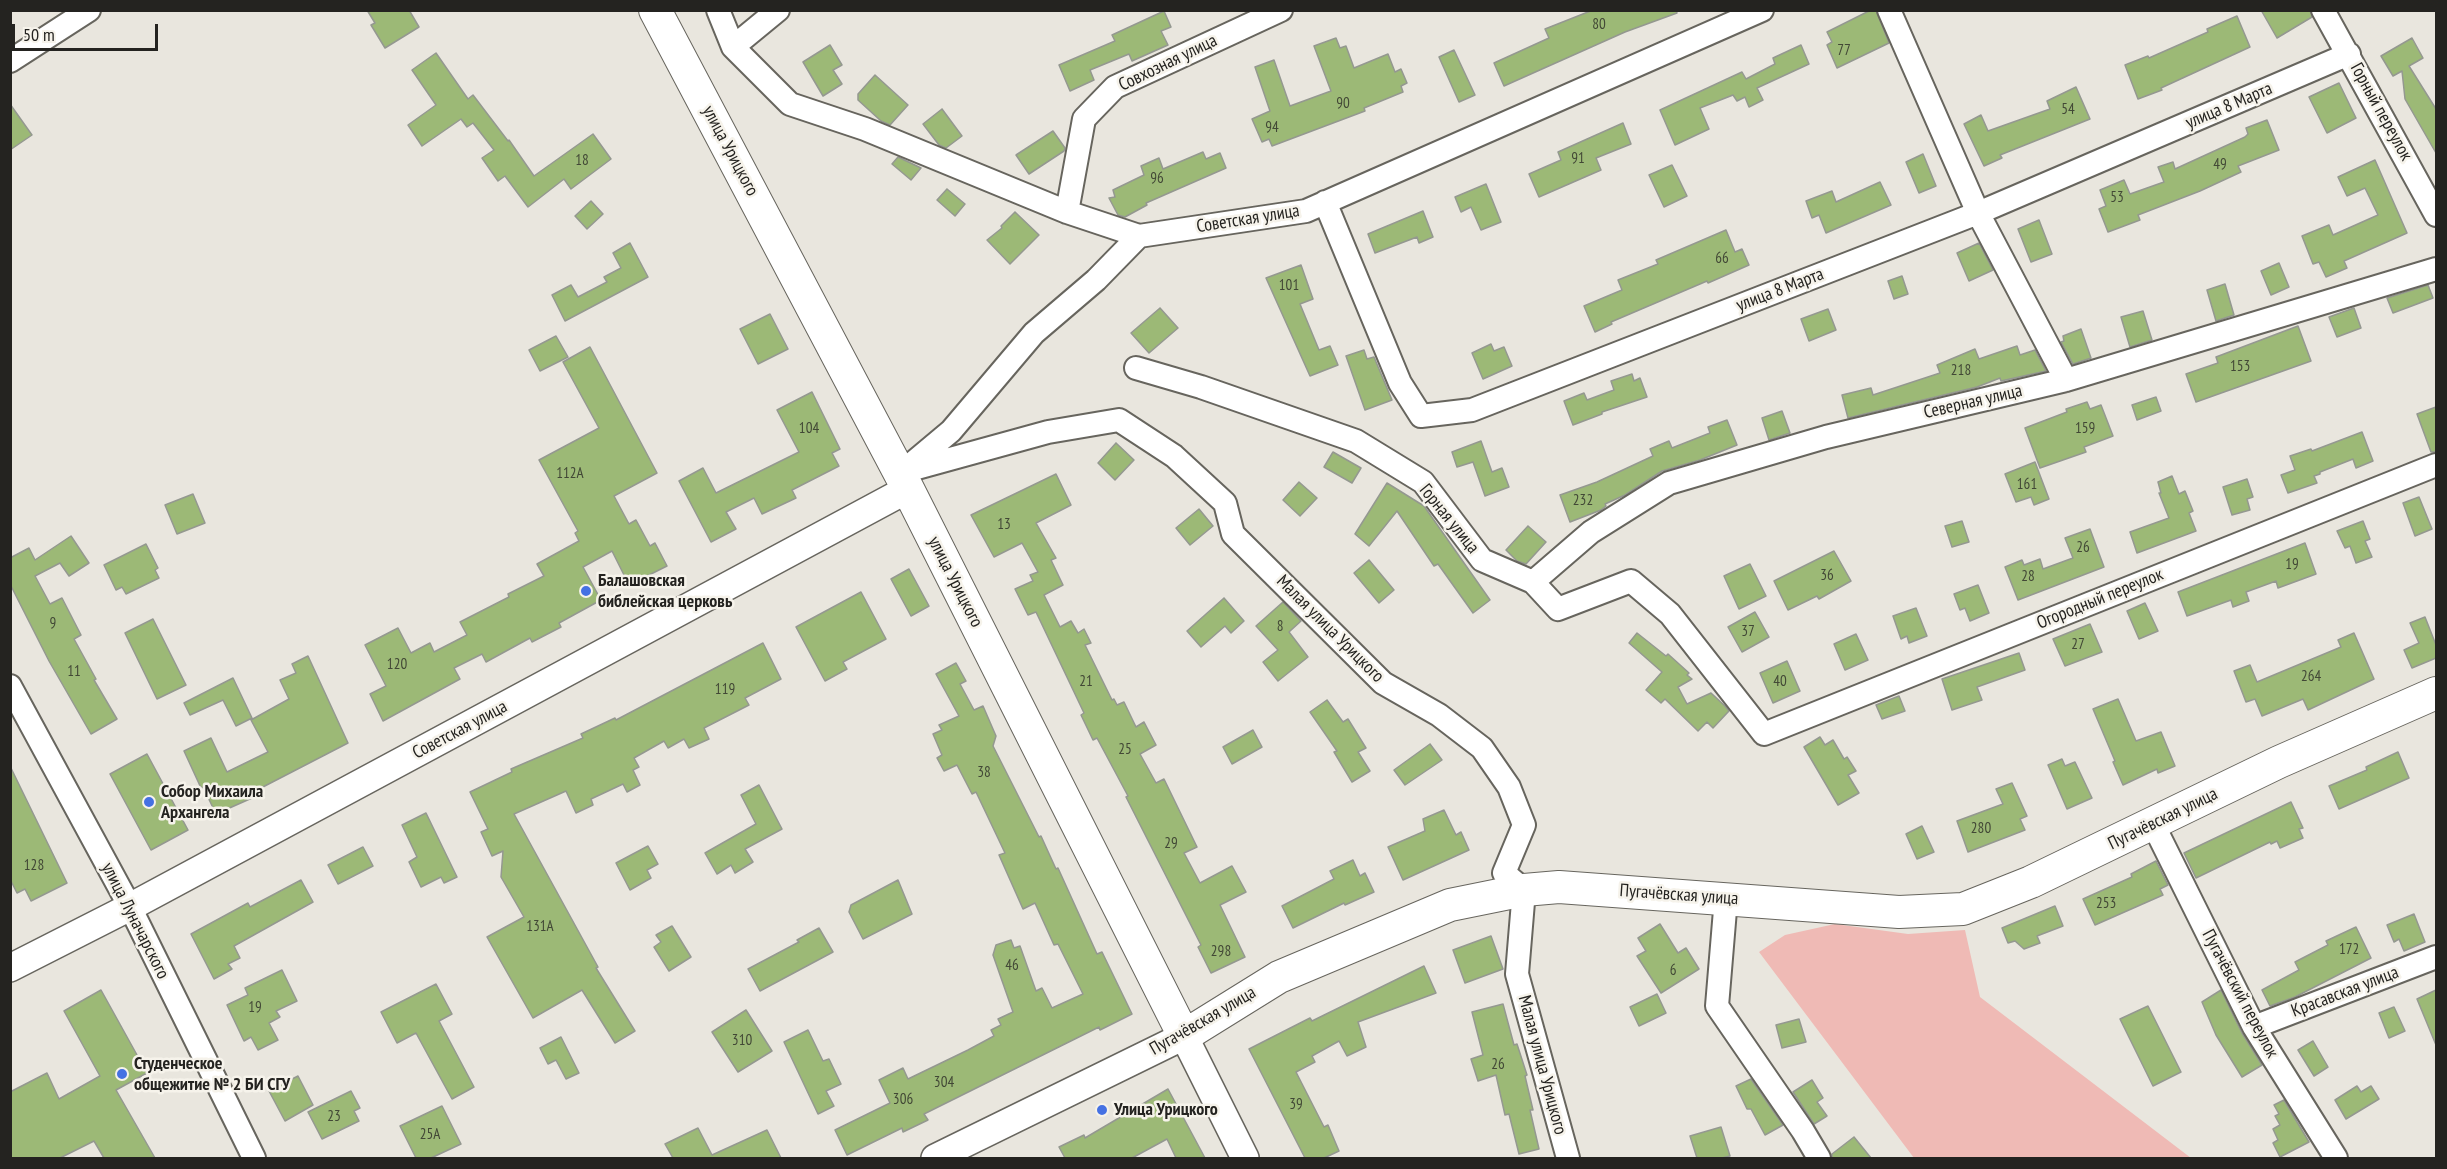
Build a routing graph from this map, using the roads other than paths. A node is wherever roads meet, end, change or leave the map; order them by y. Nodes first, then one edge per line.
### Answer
1 (89, 10) edge
2 (655, 10) edge
3 (718, 10) edge
4 (778, 10) edge
5 (1281, 10) edge
6 (1762, 10) edge
7 (1889, 10) edge
8 (2323, 10) edge
9 (733, 46) junction
10 (2349, 54) junction
11 (10, 61) edge
12 (1325, 202) junction
13 (1067, 212) junction
14 (1978, 213) junction
15 (2436, 215) edge
16 (1139, 236) junction
17 (2436, 269) edge
18 (1136, 369) dead end
19 (2066, 380) junction
20 (2436, 465) edge
21 (904, 481) junction
22 (1533, 582) junction
23 (10, 686) edge
24 (2436, 693) edge
25 (1764, 734) joint
26 (2153, 824) junction
27 (1524, 890) junction
28 (1726, 898) junction
29 (130, 907) junction
30 (2436, 957) edge
31 (10, 968) edge
32 (2254, 1027) junction
33 (1184, 1036) junction
34 (254, 1158) edge
35 (935, 1158) edge
36 (1245, 1158) edge
37 (1568, 1158) edge
38 (1819, 1158) edge
39 (2336, 1158) edge

1 - 11 street
2 - 21 main road, улица Урицкого
3 - 9 street
4 - 9 street
5 - 13 street, Совхозная улица
6 - 12 street, Советская улица
7 - 14 street
8 - 10 street, Горный переулок
9 - 13 street, Советская улица
10 - 14 street, улица 8 Марта
10 - 15 street, Горный переулок
12 - 14 street, улица 8 Марта
12 - 16 street, Советская улица
13 - 16 street, Советская улица
14 - 19 street
16 - 21 street
17 - 19 street, Северная улица
18 - 22 street, Горная улица
19 - 22 street, Северная улица
20 - 25 street, Огородный переулок
21 - 27 street, Малая улица Урицкого
21 - 29 street, Советская улица
21 - 33 main road, улица Урицкого
22 - 25 street, Горная улица
23 - 29 street, улица Луначарского
24 - 26 main road, Пугачёвская улица
26 - 28 main road, Пугачёвская улица
26 - 32 street, Пугачёвский переулок
27 - 28 main road, Пугачёвская улица
27 - 33 main road, Пугачёвская улица
27 - 37 street, Малая улица Урицкого
28 - 38 street
29 - 31 street, Советская улица
29 - 34 street, улица Луначарского
30 - 32 street, Красавская улица
32 - 39 street, Пугачёвский переулок
33 - 35 street, Пугачёвская улица
33 - 36 street, улица Урицкого

